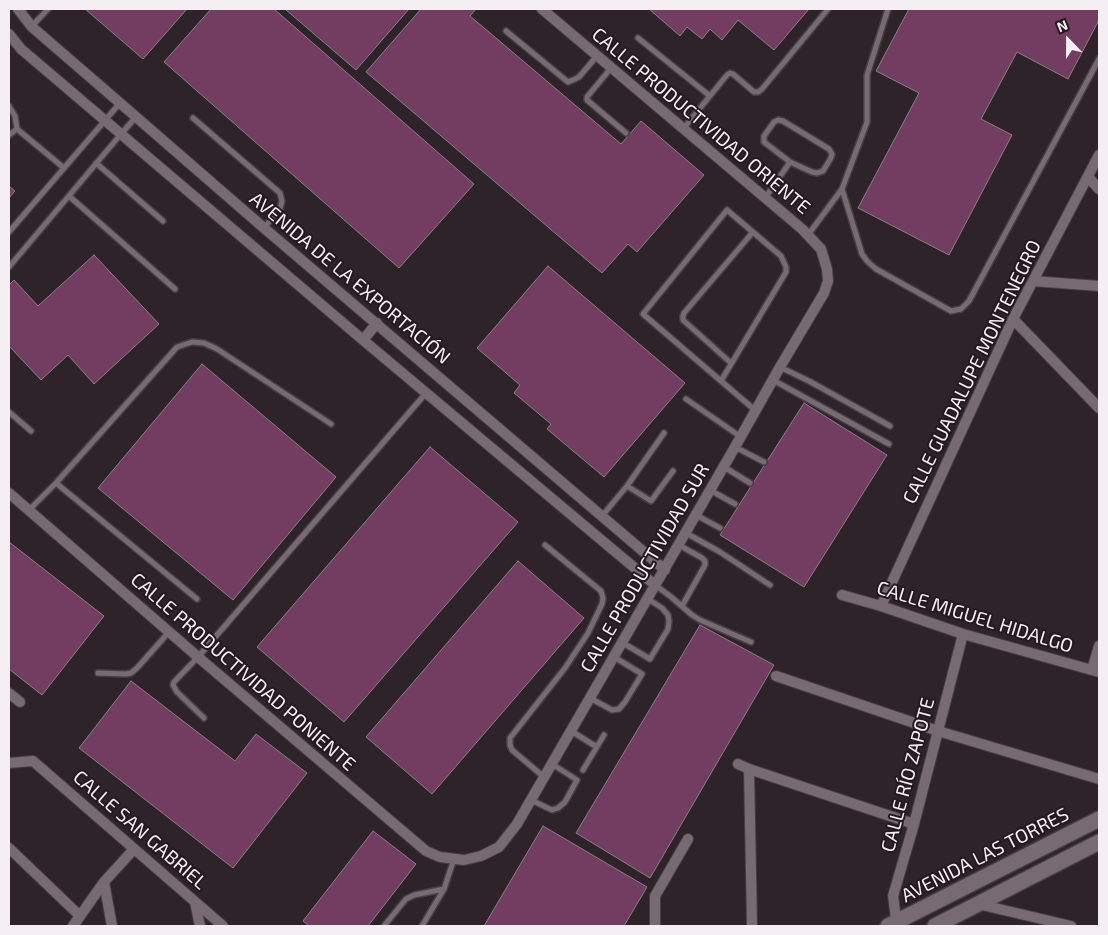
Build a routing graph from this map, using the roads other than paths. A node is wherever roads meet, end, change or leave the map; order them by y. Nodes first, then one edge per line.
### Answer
1 (18, 9) edge
2 (48, 9) edge
3 (542, 9) edge
4 (828, 9) edge
5 (888, 9) edge
6 (32, 27) junction
7 (506, 31) dead end
8 (9, 34) edge
9 (638, 38) dead end
10 (597, 56) junction
11 (1099, 59) edge
12 (612, 68) junction
13 (710, 96) junction
14 (120, 103) junction
15 (9, 106) edge
16 (136, 117) junction
17 (193, 118) dead end
18 (105, 120) junction
19 (17, 129) junction
20 (683, 129) junction
21 (626, 133) dead end
22 (121, 134) junction
23 (9, 135) edge
24 (1099, 155) edge
25 (790, 162) junction
26 (96, 163) junction
27 (64, 168) junction
28 (1088, 177) junction
29 (842, 189) junction
30 (1099, 189) edge
31 (69, 196) junction
32 (765, 198) junction
33 (163, 222) dead end
34 (264, 228) junction
35 (9, 232) edge
36 (753, 232) junction
37 (808, 236) junction
38 (9, 267) edge
39 (827, 269) joint
40 (1033, 281) junction
41 (1099, 286) edge
42 (175, 289) dead end
43 (1013, 319) junction
44 (376, 323) junction
45 (363, 340) junction
46 (731, 363) junction
47 (780, 367) junction
48 (773, 380) junction
49 (721, 381) junction
50 (426, 393) junction
51 (686, 399) dead end
52 (1099, 408) edge
53 (756, 411) junction
54 (9, 412) edge
55 (331, 424) dead end
56 (890, 426) dead end
57 (31, 431) dead end
58 (664, 434) dead end
59 (741, 436) junction
60 (890, 444) dead end
61 (735, 447) junction
62 (764, 462) dead end
63 (724, 467) junction
64 (673, 471) dead end
65 (56, 483) junction
66 (750, 483) dead end
67 (627, 486) junction
68 (710, 490) junction
69 (9, 493) edge
70 (735, 504) dead end
71 (29, 510) junction
72 (696, 515) junction
73 (602, 516) junction
74 (720, 528) dead end
75 (686, 533) junction
76 (545, 545) dead end
77 (679, 545) junction
78 (664, 570) junction
79 (656, 585) junction
80 (770, 586) dead end
81 (842, 595) dead end
82 (197, 599) dead end
83 (648, 599) junction
84 (682, 606) junction
85 (881, 606) junction
86 (169, 632) junction
87 (964, 634) junction
88 (623, 642) junction
89 (751, 642) dead end
90 (1099, 646) edge
91 (198, 657) junction
92 (614, 657) junction
93 (1095, 671) edge
94 (98, 673) dead end
95 (776, 676) dead end
96 (9, 693) edge
97 (590, 698) junction
98 (20, 702) dead end
99 (204, 718) dead end
100 (938, 730) junction
101 (571, 731) junction
102 (604, 735) dead end
103 (597, 747) junction
104 (9, 763) edge
105 (552, 764) junction
106 (738, 764) dead end
107 (583, 770) dead end
108 (748, 770) junction
109 (544, 778) junction
110 (1099, 779) edge
111 (531, 800) junction
112 (1099, 819) edge
113 (914, 824) junction
114 (688, 839) dead end
115 (1099, 842) edge
116 (9, 848) edge
117 (134, 849) junction
118 (459, 860) junction
119 (104, 882) junction
120 (444, 889) junction
121 (195, 902) junction
122 (978, 904) junction
123 (80, 916) junction
124 (894, 925) edge
125 (73, 926) edge
126 (112, 926) edge
127 (200, 926) edge
128 (223, 926) edge
129 (384, 926) edge
130 (422, 926) edge
131 (655, 926) edge
132 (752, 926) edge
133 (935, 926) edge
134 (1071, 926) edge

1 - 6 street, AVENIDA DE LA EXPORTACIÓN
2 - 6 lane
3 - 10 street, CALLE PRODUCTIVIDAD ORIENTE
4 - 13 lane
5 - 29 lane
6 - 14 street, AVENIDA DE LA EXPORTACIÓN
7 - 10 lane
8 - 18 street, AVENIDA DE LA EXPORTACIÓN
9 - 13 lane
10 - 12 street, CALLE PRODUCTIVIDAD ORIENTE
11 - 29 lane
12 - 20 street, CALLE PRODUCTIVIDAD ORIENTE
12 - 21 lane
13 - 20 lane
14 - 16 street, AVENIDA DE LA EXPORTACIÓN
14 - 18 lane
15 - 19 lane
16 - 22 lane
16 - 34 street, AVENIDA DE LA EXPORTACIÓN
17 - 34 lane
18 - 22 street, AVENIDA DE LA EXPORTACIÓN
18 - 27 lane
19 - 23 lane
19 - 27 lane
20 - 32 street, CALLE PRODUCTIVIDAD ORIENTE
22 - 26 lane
22 - 45 street, AVENIDA DE LA EXPORTACIÓN
24 - 28 street, CALLE GUADALUPE MONTENEGRO
25 - 25 lane
25 - 32 lane
26 - 31 lane
26 - 33 lane
27 - 35 lane
28 - 30 street
28 - 40 street, CALLE GUADALUPE MONTENEGRO
29 - 37 lane
31 - 38 lane
31 - 42 lane
32 - 37 street, CALLE PRODUCTIVIDAD ORIENTE
34 - 44 street, AVENIDA DE LA EXPORTACIÓN
36 - 46 lane
36 - 46 lane
36 - 49 lane
37 - 39 street, CALLE PRODUCTIVIDAD ORIENTE
39 - 47 street, CALLE PRODUCTIVIDAD SUR
40 - 41 street
40 - 43 street, CALLE GUADALUPE MONTENEGRO
43 - 52 street
43 - 85 street, CALLE GUADALUPE MONTENEGRO
44 - 45 street
44 - 73 street, AVENIDA DE LA EXPORTACIÓN
45 - 50 street, AVENIDA DE LA EXPORTACIÓN
46 - 49 lane
47 - 48 street, CALLE PRODUCTIVIDAD SUR
47 - 56 lane
48 - 53 street, CALLE PRODUCTIVIDAD SUR
48 - 60 lane
49 - 53 lane
50 - 79 street, AVENIDA DE LA EXPORTACIÓN
50 - 91 lane
51 - 59 lane
53 - 59 street, CALLE PRODUCTIVIDAD SUR
54 - 57 lane
55 - 65 lane
58 - 67 lane
59 - 61 street, CALLE PRODUCTIVIDAD SUR
61 - 62 lane
61 - 63 street, CALLE PRODUCTIVIDAD SUR
63 - 66 lane
63 - 68 street, CALLE PRODUCTIVIDAD SUR
64 - 67 lane
65 - 71 lane
65 - 82 lane
67 - 73 lane
68 - 70 lane
68 - 72 street, CALLE PRODUCTIVIDAD SUR
69 - 71 street, CALLE PRODUCTIVIDAD PONIENTE
71 - 86 street, CALLE PRODUCTIVIDAD PONIENTE
72 - 74 lane
72 - 75 street, CALLE PRODUCTIVIDAD SUR
73 - 78 street, AVENIDA DE LA EXPORTACIÓN
75 - 77 street, CALLE PRODUCTIVIDAD SUR
75 - 80 lane
76 - 109 lane
77 - 78 street, CALLE PRODUCTIVIDAD SUR
77 - 84 lane
78 - 79 street, CALLE PRODUCTIVIDAD SUR
79 - 83 street, CALLE PRODUCTIVIDAD SUR
79 - 84 lane
81 - 85 street, CALLE MIGUEL HIDALGO
83 - 88 street, CALLE PRODUCTIVIDAD SUR
83 - 88 lane
84 - 89 lane
85 - 87 street, CALLE MIGUEL HIDALGO
86 - 91 street, CALLE PRODUCTIVIDAD PONIENTE
86 - 94 lane
87 - 93 street, CALLE MIGUEL HIDALGO
87 - 100 street, CALLE RÍO ZAPOTE
88 - 92 street, CALLE PRODUCTIVIDAD SUR
90 - 93 street
91 - 99 lane
91 - 118 street, CALLE PRODUCTIVIDAD PONIENTE
92 - 97 street, CALLE PRODUCTIVIDAD SUR
92 - 97 lane
95 - 100 street
96 - 98 street
97 - 101 street, CALLE PRODUCTIVIDAD SUR
100 - 110 street
100 - 113 street, CALLE RÍO ZAPOTE
101 - 103 lane
101 - 105 street, CALLE PRODUCTIVIDAD SUR
102 - 103 lane
103 - 107 lane
104 - 117 street, CALLE SAN GABRIEL
105 - 109 street, CALLE PRODUCTIVIDAD SUR
105 - 111 lane
106 - 108 street
108 - 113 street
108 - 132 street
109 - 111 street, CALLE PRODUCTIVIDAD SUR
111 - 118 street, CALLE PRODUCTIVIDAD SUR
112 - 124 street, AVENIDA LAS TORRES
113 - 124 street, CALLE RÍO ZAPOTE
114 - 131 street
115 - 122 street
116 - 123 street
117 - 119 street
117 - 121 street, CALLE SAN GABRIEL
118 - 120 lane
119 - 123 street
119 - 126 street
120 - 129 lane
120 - 130 lane
121 - 127 street
121 - 128 street, CALLE SAN GABRIEL
122 - 133 street
122 - 134 street
123 - 125 street

